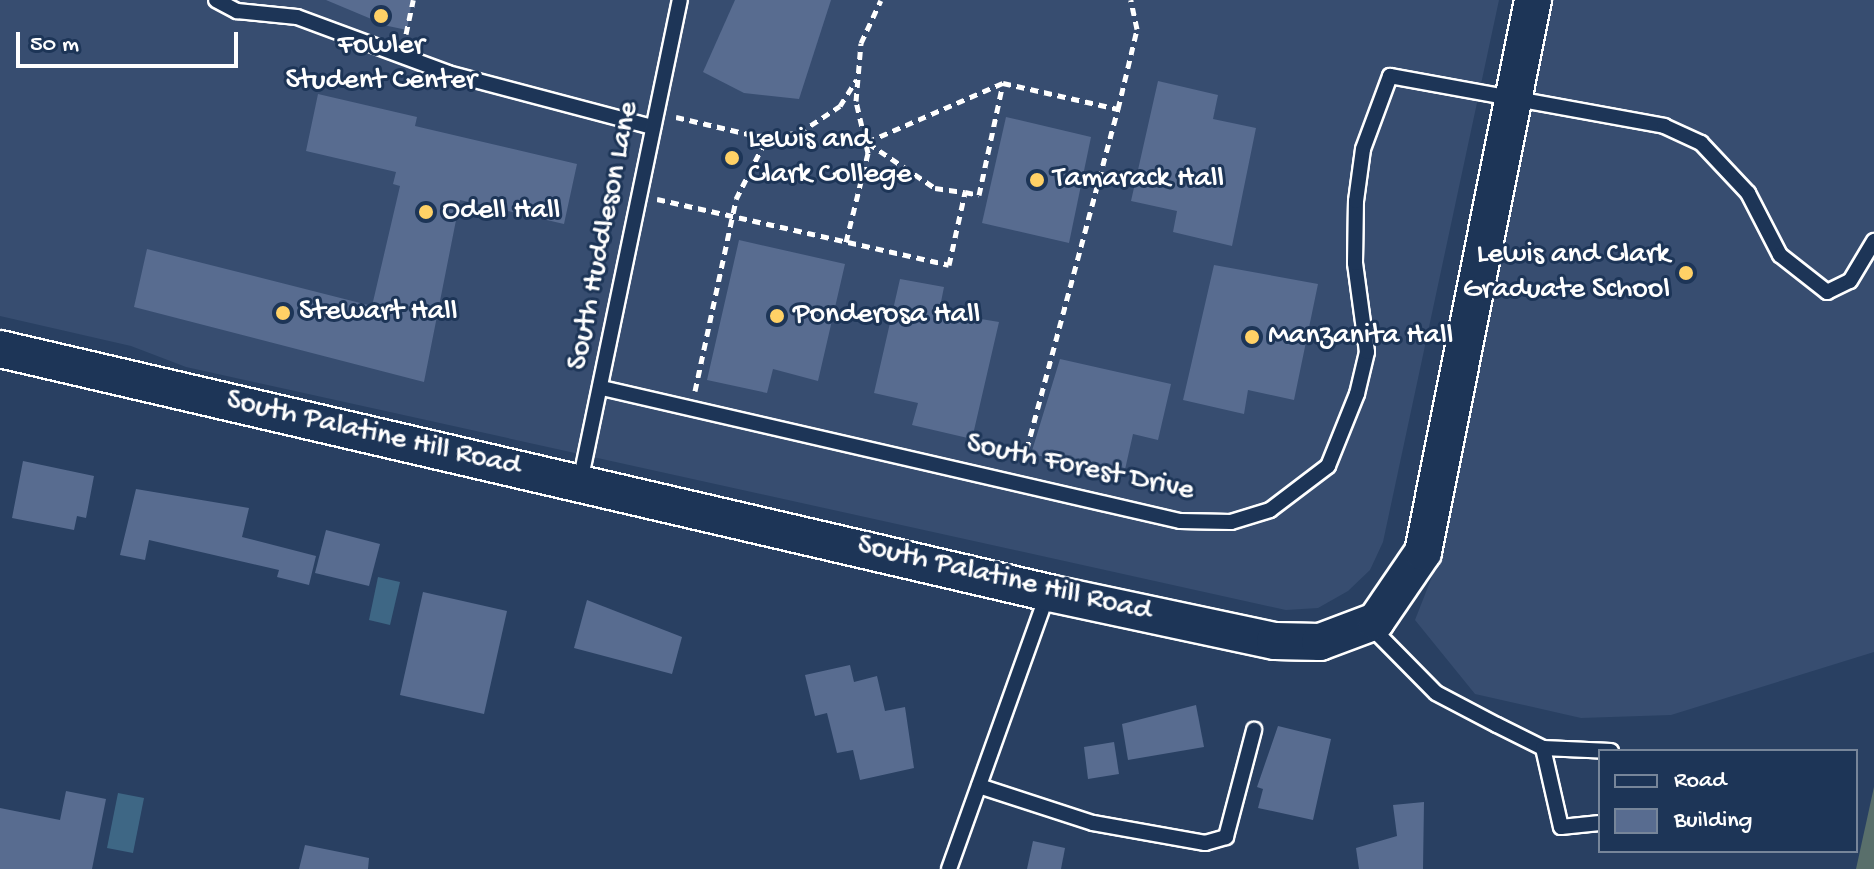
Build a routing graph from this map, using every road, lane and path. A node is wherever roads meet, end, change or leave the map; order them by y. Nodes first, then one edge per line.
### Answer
1 (216, 0) edge
2 (413, 0) edge
3 (680, 0) edge
4 (881, 0) edge
5 (1131, 0) edge
6 (1533, 0) edge
7 (401, 55) junction
8 (859, 75) junction
9 (1003, 83) junction
10 (1513, 98) junction
11 (1118, 109) junction
12 (655, 119) junction
13 (768, 136) junction
14 (867, 142) junction
15 (965, 192) junction
16 (643, 196) junction
17 (731, 217) junction
18 (1874, 241) edge
19 (846, 243) junction
20 (0, 349) edge
21 (602, 388) junction
22 (692, 409) junction
23 (1026, 446) dead end
24 (580, 482) junction
25 (1049, 593) junction
26 (1368, 625) junction
27 (1254, 730) dead end
28 (1543, 748) junction
29 (1598, 750) edge
30 (979, 786) junction
31 (1598, 823) edge
32 (949, 869) edge

1 - 7 lane
2 - 7 path
3 - 12 lane, South Huddleson Lane
4 - 8 path
5 - 11 path
6 - 10 street, South Palatine Hill Road
7 - 12 lane
8 - 13 path
8 - 14 path
9 - 11 path
9 - 14 path
9 - 15 path
10 - 18 lane
10 - 22 lane, South Forest Drive
10 - 26 street, South Palatine Hill Road
11 - 23 path
12 - 13 path
12 - 16 lane, South Huddleson Lane
13 - 17 path
14 - 15 path
14 - 19 path
15 - 19 path
16 - 17 path
16 - 21 lane, South Huddleson Lane
17 - 19 path
17 - 22 path
20 - 24 street, South Palatine Hill Road
21 - 22 lane, South Forest Drive
21 - 24 lane, South Huddleson Lane
24 - 25 street, South Palatine Hill Road
25 - 26 street, South Palatine Hill Road
25 - 30 lane
26 - 28 lane
27 - 30 lane
28 - 29 lane
28 - 31 lane
30 - 32 lane

